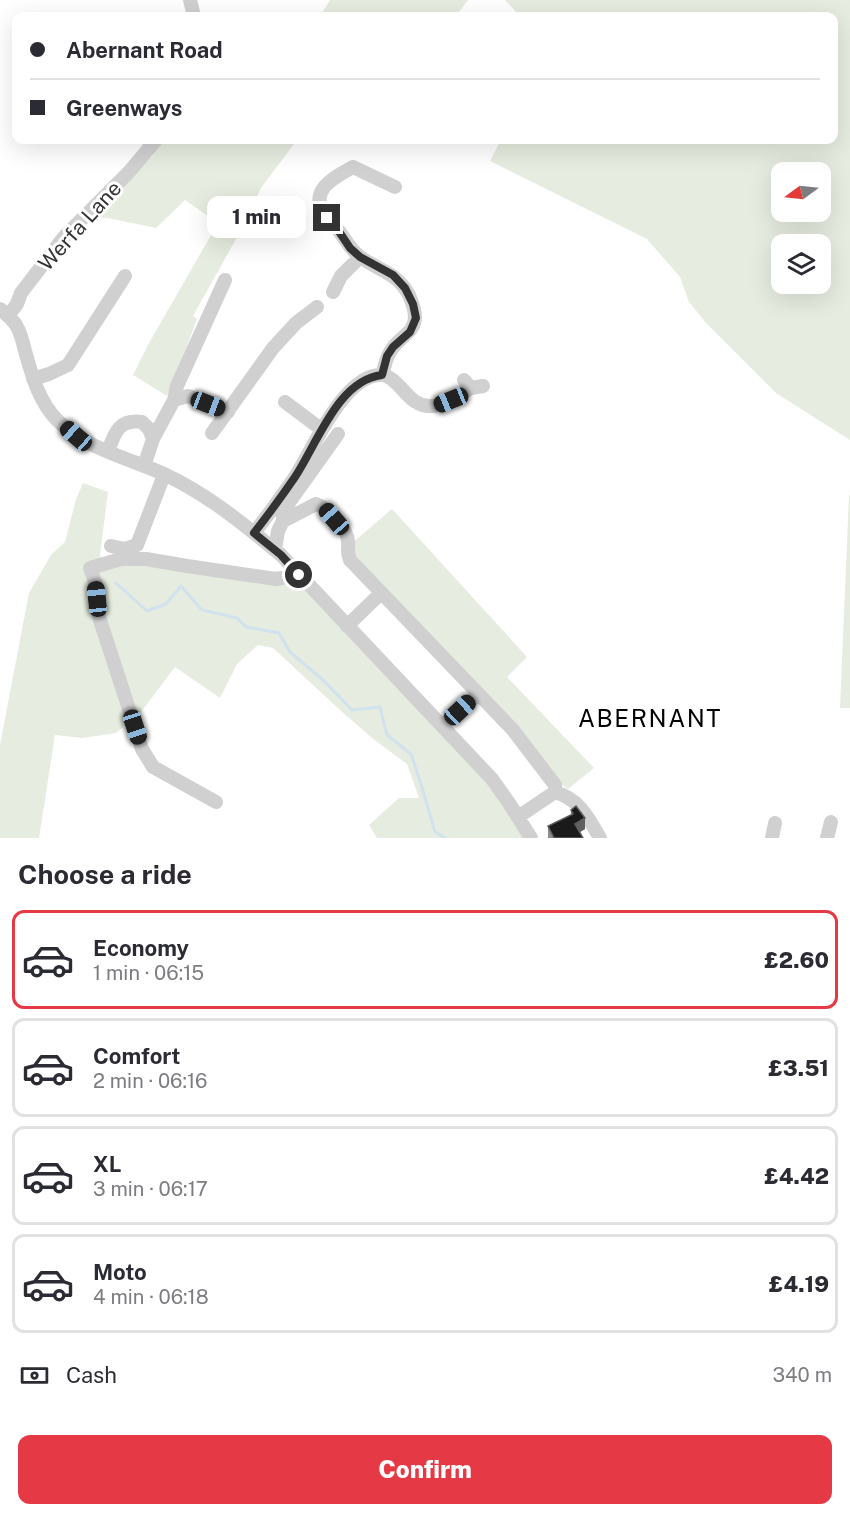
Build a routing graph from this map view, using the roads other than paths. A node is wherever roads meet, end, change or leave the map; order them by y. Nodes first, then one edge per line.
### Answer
1 (153, 144) edge
2 (395, 187) dead end
3 (360, 257) junction
4 (125, 276) dead end
5 (225, 280) dead end
6 (333, 292) dead end
7 (317, 307) dead end
8 (4, 312) edge
9 (382, 375) junction
10 (33, 379) junction
11 (473, 385) dead end
12 (174, 400) junction
13 (285, 402) dead end
14 (228, 412) junction
15 (321, 429) junction
16 (212, 433) dead end
17 (338, 434) dead end
18 (153, 439) junction
19 (108, 452) junction
20 (144, 466) junction
21 (164, 475) junction
22 (283, 521) junction
23 (254, 533) junction
24 (111, 546) dead end
25 (275, 550) junction
26 (299, 575) junction
27 (381, 593) junction
28 (347, 626) junction
29 (478, 694) junction
30 (442, 726) junction
31 (555, 792) junction
32 (216, 802) dead end
33 (518, 817) junction
34 (831, 822) dead end
35 (775, 823) dead end
36 (531, 838) edge
37 (600, 838) edge
38 (772, 838) edge
39 (827, 838) edge

1 - 8 street, Werfa Lane
2 - 3 street
3 - 6 street
3 - 9 street
4 - 10 street
5 - 12 street
7 - 14 street
8 - 10 street
9 - 11 street
9 - 15 street
10 - 19 street
12 - 14 street
12 - 18 street
13 - 15 street
14 - 16 street
15 - 23 street
17 - 22 street
18 - 19 street
18 - 20 street
19 - 20 street
20 - 21 street
21 - 23 street
21 - 24 street
22 - 25 street
22 - 27 street
23 - 25 street
25 - 26 street
26 - 28 street
26 - 32 street
27 - 28 street
27 - 29 street
28 - 30 street
29 - 30 street
29 - 31 street
30 - 33 street
31 - 33 street
31 - 37 street
33 - 36 street
34 - 39 street
35 - 38 street

